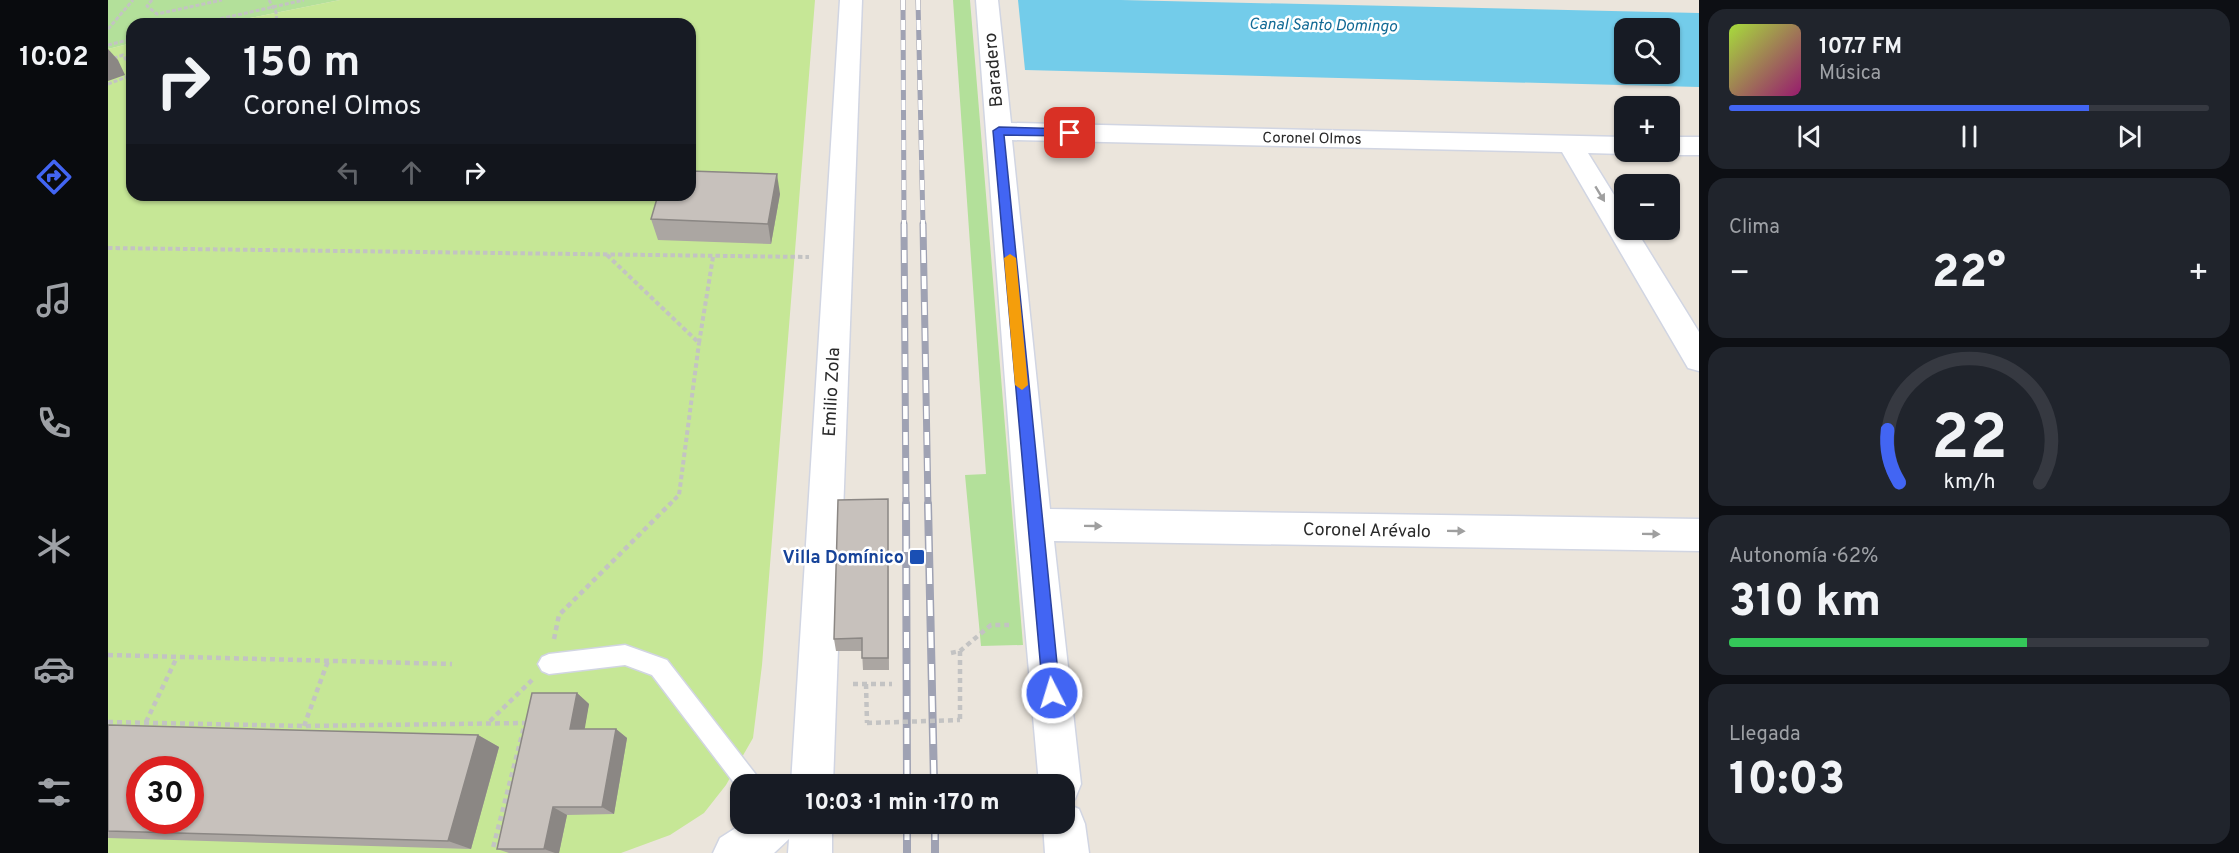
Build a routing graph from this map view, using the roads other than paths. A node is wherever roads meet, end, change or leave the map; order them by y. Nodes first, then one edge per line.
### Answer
1 (851, 0) edge
2 (987, 0) edge
3 (999, 131) junction
4 (1570, 144) junction
5 (1614, 145) edge
6 (1680, 146) edge
7 (1699, 146) edge
8 (1699, 359) edge
9 (1034, 525) junction
10 (1699, 535) edge
11 (549, 664) road end
12 (741, 774) edge
13 (807, 774) edge
14 (1059, 774) edge
15 (764, 834) edge
16 (811, 834) edge
17 (1065, 834) edge
18 (735, 853) edge
19 (810, 853) edge
20 (1067, 853) edge

1 - 13 street, Emilio Zola
2 - 3 street, Baradero
3 - 4 street, Coronel Olmos
3 - 9 street, Baradero
4 - 5 street, Coronel Olmos
4 -> 8 street
6 - 7 street
9 -> 10 street, Coronel Arévalo
9 - 14 street, Baradero
11 - 12 lane
15 - 18 street
16 - 19 street
17 - 20 street

